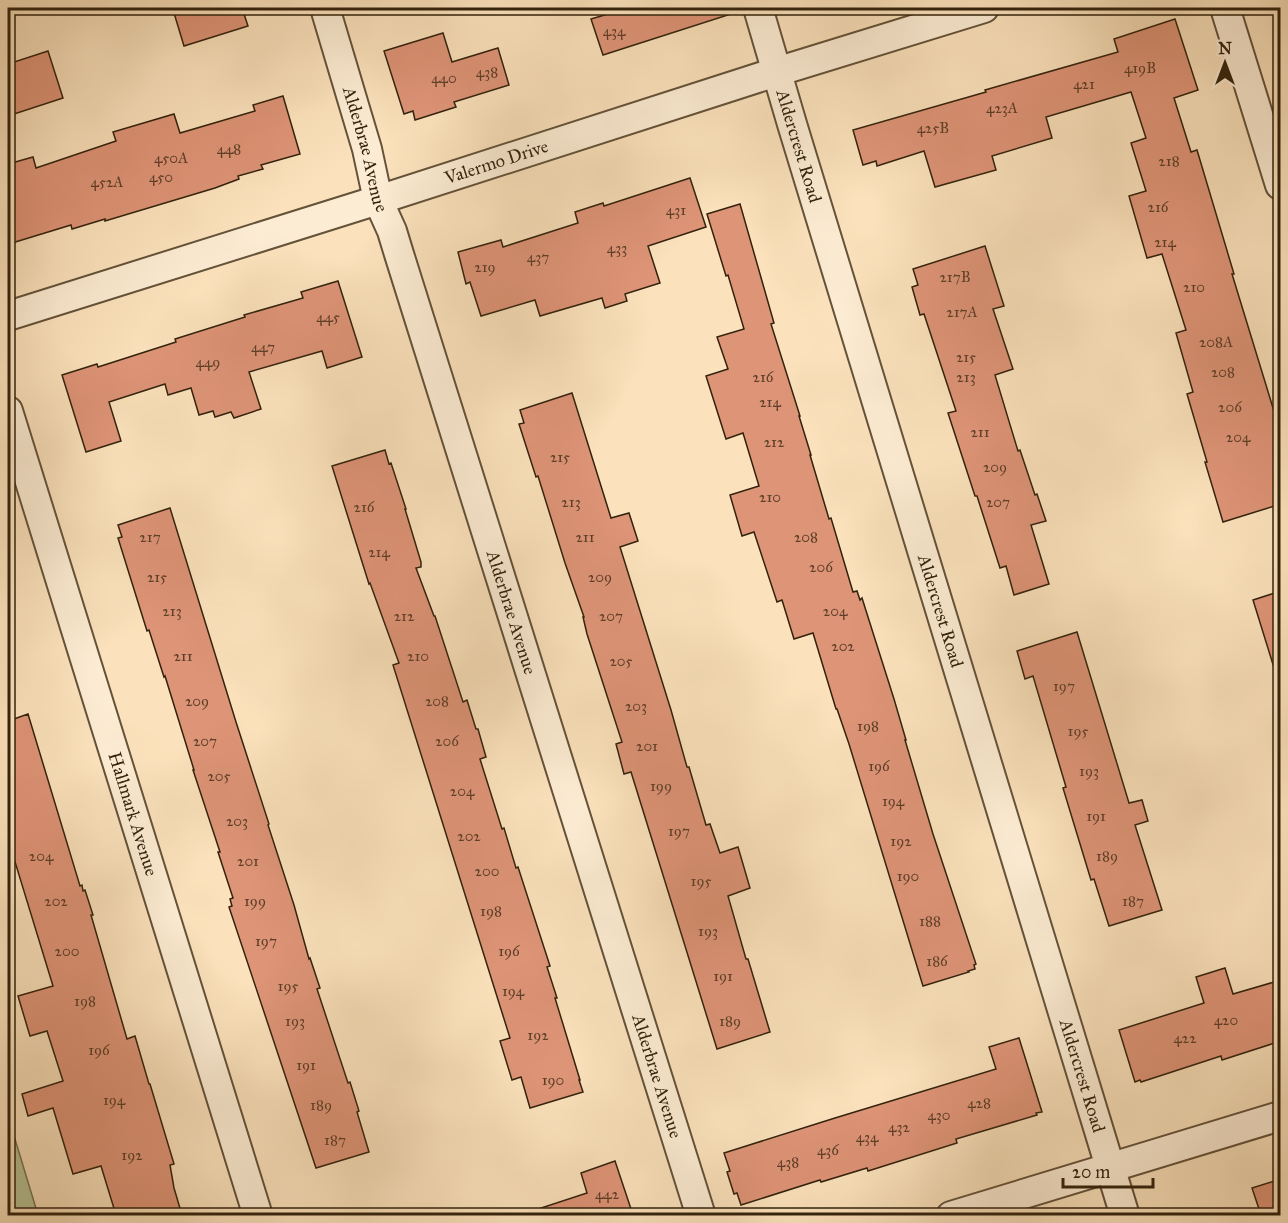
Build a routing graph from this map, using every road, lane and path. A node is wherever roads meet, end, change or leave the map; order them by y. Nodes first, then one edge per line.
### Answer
1 (325, 8) edge
2 (758, 8) edge
3 (984, 8) edge
4 (1225, 8) edge
5 (776, 72) junction
6 (1281, 185) edge
7 (378, 200) junction
8 (8, 316) edge
9 (8, 411) edge
10 (1281, 1116) edge
11 (1110, 1167) junction
12 (258, 1215) edge
13 (701, 1215) edge
14 (951, 1215) edge
15 (1125, 1215) edge

1 - 7 street, Alderbrae Avenue
2 - 5 street, Aldercrest Road
3 - 5 street, Valermo Drive
4 - 6 street
5 - 7 street, Valermo Drive
5 - 11 street, Aldercrest Road
7 - 8 street, Valermo Drive
7 - 13 street, Alderbrae Avenue
9 - 12 street, Hallmark Avenue
10 - 11 street
11 - 14 street
11 - 15 street, Aldercrest Road

